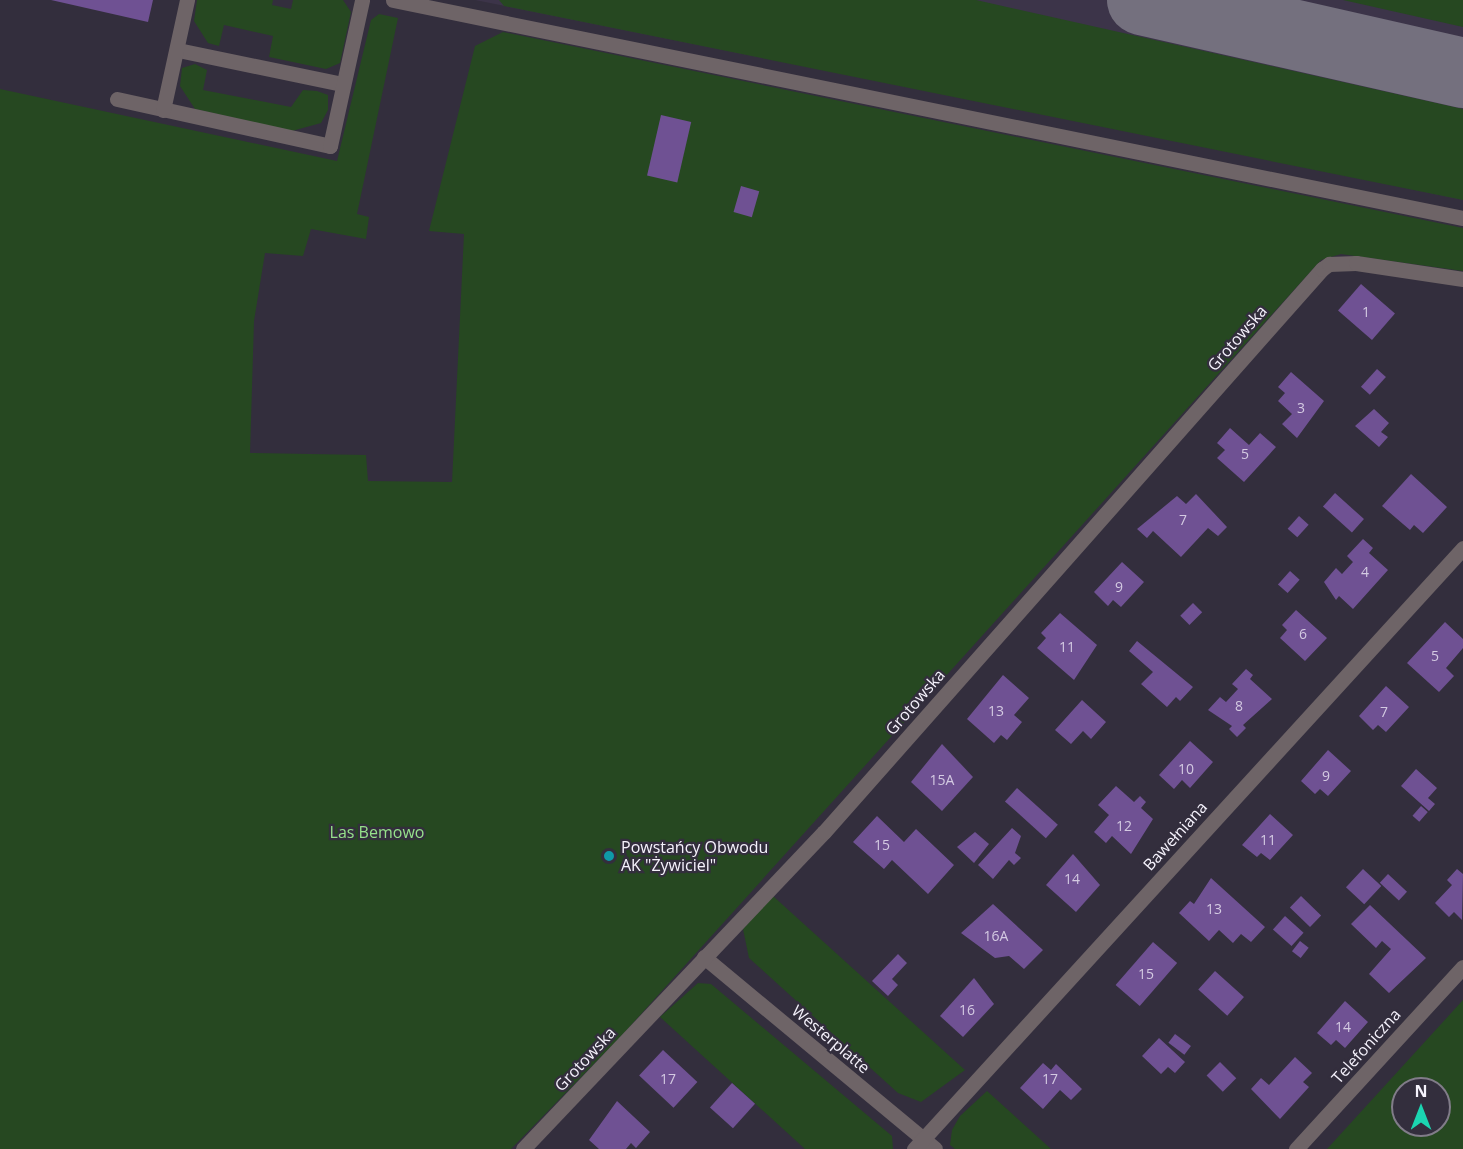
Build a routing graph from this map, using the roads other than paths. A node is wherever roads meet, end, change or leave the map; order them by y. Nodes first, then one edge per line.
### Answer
1 (187, 0) edge
2 (362, 0) edge
3 (393, 0) edge
4 (443, 5) edge
5 (178, 50) junction
6 (342, 84) junction
7 (117, 99) dead end
8 (163, 110) junction
9 (1463, 218) edge
10 (1463, 279) edge
11 (1463, 548) edge
12 (704, 957) junction
13 (1463, 967) edge
14 (924, 1146) edge
15 (524, 1149) edge
16 (1296, 1149) edge

1 - 5 street
2 - 6 street
3 - 4 street
4 - 9 street
5 - 6 street
5 - 8 street
6 - 8 street
7 - 8 street
10 - 12 street, Grotowska
11 - 14 street, Bawełniana
12 - 14 street, Westerplatte
12 - 15 street, Grotowska
13 - 16 street, Telefoniczna

